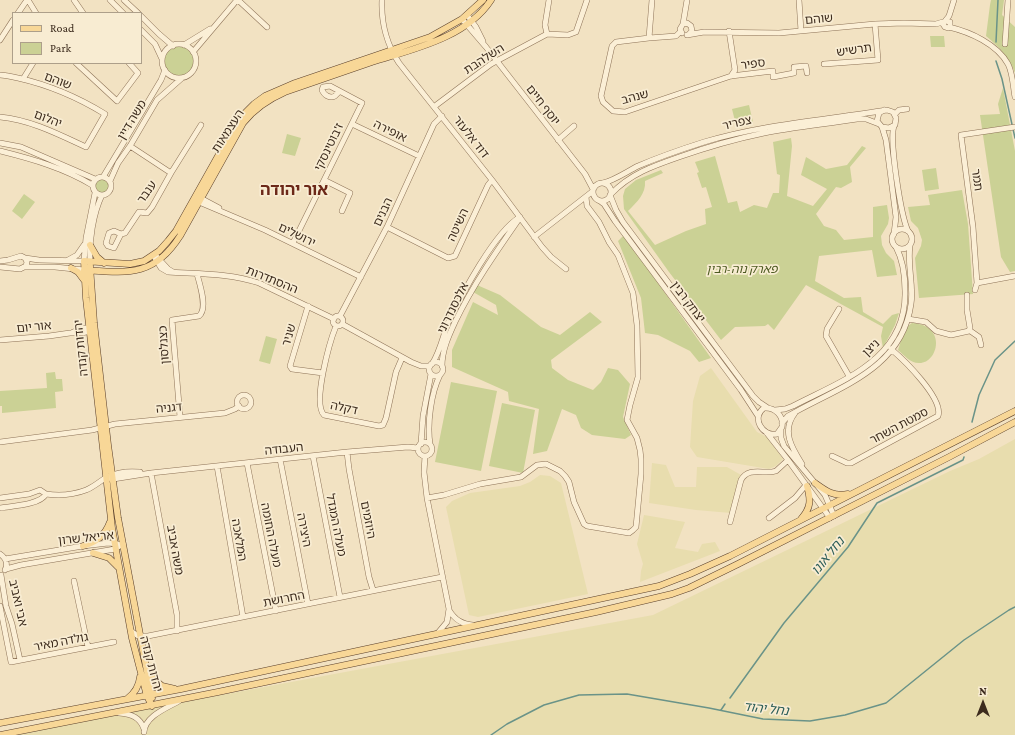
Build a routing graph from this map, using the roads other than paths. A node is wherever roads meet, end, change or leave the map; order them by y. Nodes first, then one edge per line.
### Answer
1 (28, 0) edge
2 (74, 0) edge
3 (110, 0) edge
4 (124, 0) edge
5 (237, 0) edge
6 (382, 0) edge
7 (483, 0) edge
8 (491, 0) edge
9 (549, 0) edge
10 (587, 0) edge
11 (652, 0) edge
12 (687, 0) edge
13 (799, 0) edge
14 (954, 0) edge
15 (1008, 0) edge
16 (19, 12) edge
17 (35, 12) edge
18 (82, 12) edge
19 (122, 12) edge
20 (137, 12) edge
21 (142, 17) edge
22 (464, 17) junction
23 (12, 22) edge
24 (469, 23) junction
25 (947, 23) junction
26 (875, 24) junction
27 (688, 25) junction
28 (214, 26) junction
29 (267, 27) dead end
30 (142, 31) edge
31 (681, 31) junction
32 (729, 31) junction
33 (801, 31) junction
34 (704, 32) junction
35 (547, 34) junction
36 (687, 35) junction
37 (649, 38) junction
38 (0, 40) edge
39 (1005, 44) dead end
40 (184, 45) junction
41 (173, 46) junction
42 (193, 52) junction
43 (393, 53) junction
44 (162, 59) junction
45 (496, 61) junction
46 (32, 64) edge
47 (77, 64) edge
48 (130, 64) edge
49 (824, 64) dead end
50 (165, 70) junction
51 (807, 73) dead end
52 (0, 75) edge
53 (731, 76) junction
54 (182, 78) junction
55 (23, 79) junction
56 (339, 92) dead end
57 (1015, 98) edge
58 (435, 106) junction
59 (907, 109) dead end
60 (884, 110) junction
61 (895, 114) junction
62 (442, 116) junction
63 (0, 117) edge
64 (352, 124) junction
65 (201, 125) dead end
66 (574, 126) dead end
67 (880, 126) junction
68 (894, 126) junction
69 (1013, 127) edge
70 (558, 140) junction
71 (0, 143) edge
72 (130, 146) junction
73 (86, 147) joint
74 (0, 151) edge
75 (419, 156) junction
76 (171, 173) junction
77 (585, 174) junction
78 (103, 177) junction
79 (95, 179) junction
80 (324, 180) junction
81 (492, 180) junction
82 (110, 181) junction
83 (602, 183) junction
84 (92, 186) junction
85 (593, 190) junction
86 (95, 192) junction
87 (102, 195) junction
88 (611, 195) junction
89 (198, 199) junction
90 (586, 199) junction
91 (599, 201) junction
92 (342, 211) dead end
93 (520, 217) junction
94 (387, 228) junction
95 (908, 231) junction
96 (121, 234) dead end
97 (894, 234) junction
98 (534, 237) junction
99 (293, 243) junction
100 (87, 244) junction
101 (910, 246) junction
102 (896, 247) junction
103 (154, 255) junction
104 (26, 258) junction
105 (67, 260) junction
106 (158, 260) junction
107 (0, 261) edge
108 (87, 262) junction
109 (106, 263) junction
110 (0, 267) edge
111 (25, 267) junction
112 (71, 268) junction
113 (566, 269) dead end
114 (87, 270) junction
115 (197, 274) junction
116 (1015, 276) edge
117 (360, 277) junction
118 (85, 282) junction
119 (977, 283) junction
120 (975, 290) dead end
121 (967, 295) dead end
122 (308, 306) junction
123 (839, 309) dead end
124 (340, 316) junction
125 (334, 319) junction
126 (908, 319) junction
127 (342, 324) junction
128 (336, 326) junction
129 (92, 330) junction
130 (969, 330) junction
131 (0, 340) edge
132 (981, 345) dead end
133 (890, 348) junction
134 (402, 358) junction
135 (442, 366) junction
136 (431, 369) junction
137 (323, 372) junction
138 (440, 375) junction
139 (850, 376) junction
140 (239, 406) dead end
141 (768, 408) junction
142 (775, 410) junction
143 (1015, 411) edge
144 (796, 412) junction
145 (758, 416) junction
146 (180, 417) junction
147 (1015, 422) edge
148 (782, 424) junction
149 (103, 427) junction
150 (781, 430) junction
151 (766, 432) junction
152 (0, 442) edge
153 (430, 444) junction
154 (420, 446) junction
155 (347, 452) junction
156 (313, 456) junction
157 (425, 456) junction
158 (832, 456) dead end
159 (280, 459) junction
160 (788, 460) junction
161 (247, 463) junction
162 (217, 466) junction
163 (151, 473) junction
164 (807, 474) junction
165 (113, 477) junction
166 (106, 478) junction
167 (815, 483) junction
168 (807, 485) junction
169 (859, 491) junction
170 (46, 494) junction
171 (0, 498) edge
172 (427, 498) junction
173 (830, 505) junction
174 (0, 508) edge
175 (823, 508) junction
176 (832, 517) junction
177 (770, 518) dead end
178 (110, 520) junction
179 (730, 522) dead end
180 (797, 522) junction
181 (122, 544) junction
182 (82, 546) junction
183 (115, 546) junction
184 (93, 552) junction
185 (0, 554) edge
186 (5, 559) junction
187 (119, 568) junction
188 (6, 569) junction
189 (1, 575) edge
190 (442, 577) junction
191 (74, 581) dead end
192 (373, 590) junction
193 (340, 597) junction
194 (308, 604) junction
195 (0, 606) edge
196 (449, 609) junction
197 (276, 611) junction
198 (243, 617) junction
199 (474, 626) junction
200 (177, 630) junction
201 (131, 631) junction
202 (437, 634) junction
203 (140, 637) junction
204 (114, 642) dead end
205 (88, 647) junction
206 (20, 660) junction
207 (11, 662) joint
208 (140, 669) junction
209 (148, 673) junction
210 (181, 689) junction
211 (150, 695) junction
212 (181, 699) junction
213 (123, 701) junction
214 (152, 706) junction
215 (116, 713) junction
216 (0, 723) edge
217 (144, 733) edge
218 (0, 735) edge

1 - 16 street
1 - 17 street
2 - 18 street
3 - 19 street
4 - 20 street
5 - 28 street
5 - 29 street
6 - 43 street, דוד אלעזר
7 - 22 main road, העצמאות
8 - 24 main road, העצמאות
9 - 35 street
10 - 35 street, השלהבת
11 - 37 street
12 - 27 street
13 - 33 street
14 - 25 street
15 - 39 street
21 - 41 street
22 - 24 street, יוסף חיים
22 - 43 main road, העצמאות
23 - 38 street
24 - 43 main road, העצמאות
24 - 45 street, יוסף חיים
25 - 26 street, שוהם
25 - 57 street, שוהם
26 - 33 street, שוהם
26 - 49 street, תרשיש
27 - 31 street
27 - 34 street, שוהם
27 - 36 street
28 - 40 street
28 - 42 street
30 - 44 street
31 - 36 street
31 - 37 street, שנהב
32 - 33 street, שוהם
32 - 34 street, שוהם
32 - 53 street
34 - 36 street, שוהם
35 - 45 street, השלהבת
37 - 53 street, שנהב
40 - 41 street
40 - 42 street
41 - 44 street
42 - 54 street
43 - 58 street, דוד אלעזר
43 - 89 main road, העצמאות
44 - 50 street
45 - 58 street, השלהבת
45 - 70 street, יוסף חיים
46 - 55 street
47 - 48 street
50 - 54 street
50 - 78 street, משה דיין
51 - 53 street, ספיר
52 - 55 street, שוהם
54 - 72 street, משה דיין
55 - 73 street, שוהם
56 - 64 street, ז'בוטינסקי
58 - 62 street, דוד אלעזר
59 - 61 street
60 - 61 street
60 - 67 street
60 - 83 street, צפריר
61 - 68 street
62 - 75 street, הבנים
62 - 81 street, דוד אלעזר
63 - 73 street, יהלום
64 - 75 street, אופירה
64 - 80 street, ז'בוטינסקי
65 - 76 street, ענבר
66 - 70 street
67 - 68 street
67 - 88 street, צפריר
67 - 97 street
68 - 95 street
69 - 119 street, תמר
70 - 77 street, יוסף חיים
71 - 79 street
72 - 76 street, ענבר
72 - 82 street, משה דיין
74 - 84 street
75 - 94 street, הבנים
76 - 96 street, ענבר
77 - 83 street, יוסף חיים
77 - 85 street, יוסף חיים
78 - 79 street
78 - 82 street
79 - 84 street
80 - 92 street
80 - 99 street, ז'בוטינסקי
81 - 93 street, דוד אלעזר
81 - 94 street, השיטה
82 - 87 street
83 - 85 street
83 - 88 street
84 - 86 street
85 - 90 street
85 - 91 street
86 - 87 street
86 - 100 street
87 - 100 street
88 - 91 street
88 - 141 street, יצחק רבין
89 - 99 street, ירושלים
89 - 103 main road, העצמאות
89 - 106 main road, העצמאות
90 - 91 street
90 - 98 street
90 - 172 street
91 - 145 street, יצחק רבין
93 - 98 street, דוד אלעזר
93 - 135 street, אלכסנדרוני
93 - 136 street
94 - 117 street, הבנים
95 - 97 street
95 - 101 street
97 - 102 street
98 - 113 street, דוד אלעזר
99 - 117 street, ירושלים
100 - 105 street
100 - 108 street
100 - 109 main road
101 - 102 street
101 - 126 street, ניצן
102 - 133 street, ניצן
103 - 106 street
103 - 109 main road, העצמאות
104 - 105 street
104 - 107 street
104 - 111 street
105 - 108 street
106 - 114 main road, העצמאות
106 - 115 street, ההסתדרות
108 - 109 main road, העצמאות
108 - 114 main road, יהדות קנדה
110 - 111 street
111 - 112 street
112 - 114 street
112 - 118 main road
114 - 118 main road, יהדות קנדה
114 - 129 main road, יהדות קנדה
115 - 122 street, ההסתדרות
115 - 146 street, כצנלסון
116 - 119 street
117 - 124 street, הבנים
118 - 129 main road, יהדות קנדה
119 - 120 street, תמר
121 - 130 street
122 - 125 street, ההסתדרות
122 - 137 street, שניר
123 - 139 street
124 - 125 street
124 - 127 street
125 - 128 street
126 - 130 street
126 - 133 street, ניצן
127 - 128 street
127 - 134 street
128 - 137 street, דקלה
129 - 131 street, אור יום
129 - 149 main road, יהדות קנדה
130 - 132 street
133 - 139 street, ניצן
133 - 144 street, ניצן
133 - 158 street, סמטת השחר
134 - 136 street
134 - 137 street, דקלה
135 - 136 street
135 - 138 street
136 - 138 street
136 - 154 street
138 - 153 street
139 - 142 street, ניצן
140 - 146 street, דגניה
141 - 142 street
141 - 145 street
142 - 148 street
143 - 169 main road
144 - 148 street, ניצן
144 - 164 street
145 - 151 street
146 - 149 street, דגניה
147 - 176 main road
148 - 150 street
149 - 152 street, דגניה
149 - 165 main road, יהדות קנדה
149 - 166 main road, יהדות קנדה
150 - 151 street
150 - 164 street
151 - 160 street
153 - 154 street
153 - 157 street
154 - 155 street, העבודה
154 - 157 street
155 - 156 street, העבודה
155 - 192 street, היוזמים
156 - 159 street, העבודה
156 - 193 street, מעלה המגדל
157 - 172 street
159 - 161 street, העבודה
159 - 194 street, היצירה
160 - 168 street
160 - 179 street
161 - 162 street, העבודה
161 - 197 street, מעלה החומה
162 - 163 street, העבודה
162 - 198 street, המלאכה
163 - 165 street, העבודה
163 - 200 street, משה אביב
164 - 167 street
165 - 166 street, העבודה
165 - 181 main road, יהדות קנדה
166 - 170 street
166 - 178 main road, יהדות קנדה
167 - 169 main road
167 - 173 street
168 - 175 street
168 - 177 street
168 - 180 main road
169 - 173 main road
170 - 171 street
170 - 174 street
172 - 190 street
173 - 175 main road
173 - 176 street
175 - 176 street
175 - 180 main road
176 - 212 main road
178 - 182 main road
178 - 183 main road, יהדות קנדה
180 - 199 main road
181 - 183 street, אריאל שרון
181 - 203 main road, יהדות קנדה
182 - 183 street, אריאל שרון
182 - 186 street, אריאל שרון
183 - 184 street, אריאל שרון
183 - 187 main road, יהדות קנדה
184 - 187 main road
184 - 188 street, אריאל שרון
185 - 186 street
186 - 188 street
187 - 201 main road, יהדות קנדה
188 - 189 street
189 - 206 street, אבי ואביב
190 - 192 street, החרושת
190 - 196 street
191 - 205 street
192 - 193 street, החרושת
193 - 194 street, החרושת
194 - 197 street, החרושת
195 - 207 street, אבי ואביב
196 - 199 street
196 - 202 street
197 - 198 street, החרושת
198 - 200 street, החרושת
199 - 202 main road
200 - 203 street, החרושת
201 - 203 street
201 - 208 main road, יהדות קנדה
202 - 210 main road
203 - 209 main road, יהדות קנדה
204 - 205 street, גולדה מאיר
205 - 206 street, גולדה מאיר
206 - 207 street, גולדה מאיר
208 - 211 main road, יהדות קנדה
208 - 213 main road
209 - 210 main road
209 - 211 main road, יהדות קנדה
210 - 211 main road
211 - 213 main road
211 - 214 main road, יהדות קנדה
212 - 214 main road
212 - 217 street
213 - 216 main road
214 - 215 main road
215 - 217 street
215 - 218 main road

